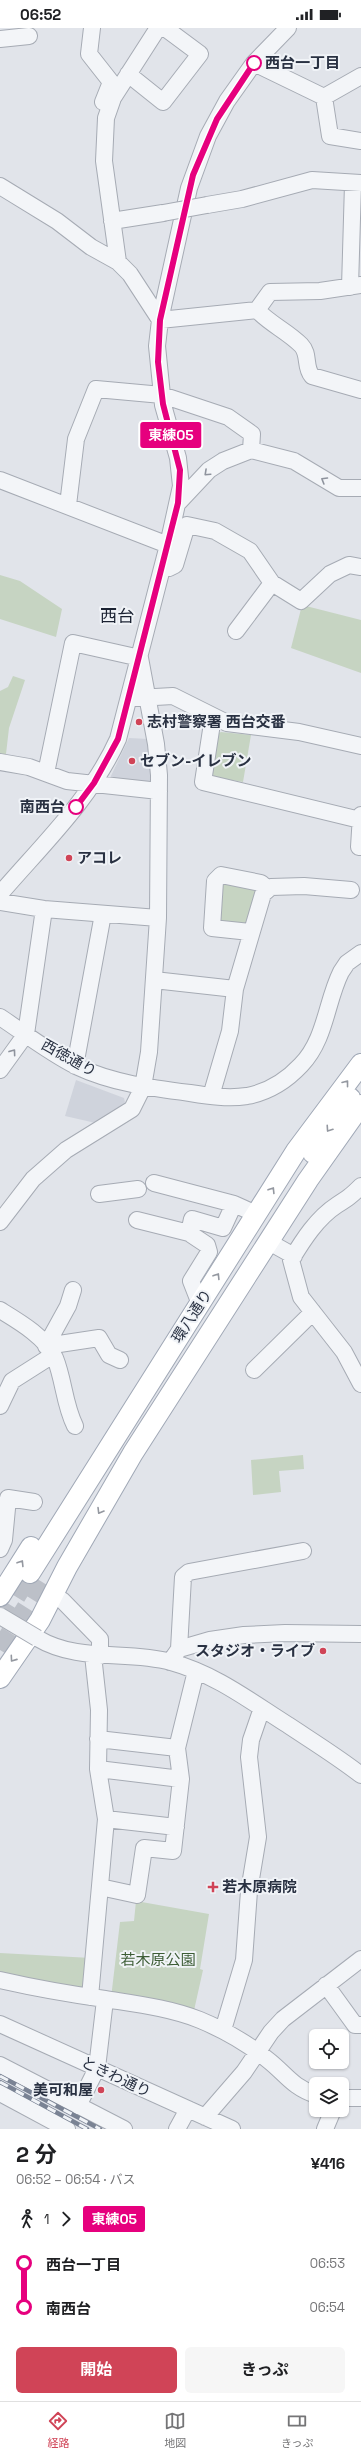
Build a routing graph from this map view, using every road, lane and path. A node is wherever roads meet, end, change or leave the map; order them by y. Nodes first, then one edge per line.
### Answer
1 (92, 28) edge
2 (158, 28) edge
3 (165, 28) edge
4 (288, 28) edge
5 (29, 36) dead end
6 (0, 39) edge
7 (254, 63) junction
8 (128, 74) junction
9 (361, 76) edge
10 (324, 96) junction
11 (106, 118) junction
12 (361, 141) edge
13 (357, 183) edge
14 (0, 186) edge
15 (112, 221) junction
16 (118, 262) junction
17 (355, 286) edge
18 (257, 310) junction
19 (160, 320) junction
20 (361, 390) edge
21 (162, 395) junction
22 (251, 450) junction
23 (0, 480) edge
24 (361, 488) edge
25 (178, 503) junction
26 (68, 505) junction
27 (168, 545) junction
28 (163, 566) junction
29 (361, 567) edge
30 (272, 583) junction
31 (236, 631) dead end
32 (140, 658) junction
33 (147, 696) junction
34 (130, 698) junction
35 (213, 717) junction
36 (361, 746) edge
37 (0, 762) edge
38 (46, 773) junction
39 (94, 783) junction
40 (159, 791) junction
41 (360, 818) edge
42 (361, 847) edge
43 (268, 890) junction
44 (351, 890) dead end
45 (0, 894) edge
46 (0, 902) edge
47 (44, 909) junction
48 (103, 914) junction
49 (158, 918) junction
50 (250, 932) junction
51 (361, 953) edge
52 (154, 980) junction
53 (235, 989) junction
54 (0, 1017) edge
55 (26, 1034) junction
56 (361, 1064) edge
57 (75, 1066) junction
58 (0, 1070) edge
59 (361, 1086) edge
60 (143, 1087) junction
61 (211, 1096) junction
62 (361, 1105) edge
63 (154, 1184) dead end
64 (361, 1186) edge
65 (138, 1189) dead end
66 (99, 1194) dead end
67 (234, 1204) junction
68 (256, 1214) junction
69 (137, 1220) dead end
70 (0, 1222) edge
71 (188, 1233) junction
72 (269, 1242) junction
73 (294, 1256) junction
74 (73, 1290) dead end
75 (0, 1310) edge
76 (313, 1312) junction
77 (208, 1316) junction
78 (50, 1351) junction
79 (120, 1360) dead end
80 (158, 1368) junction
81 (254, 1370) dead end
82 (361, 1384) edge
83 (0, 1406) edge
84 (75, 1426) dead end
85 (129, 1450) junction
86 (34, 1502) dead end
87 (0, 1549) edge
88 (303, 1551) dead end
89 (0, 1596) edge
90 (62, 1600) dead end
91 (0, 1616) edge
92 (361, 1634) edge
93 (179, 1649) junction
94 (97, 1656) junction
95 (170, 1662) junction
96 (196, 1671) junction
97 (0, 1678) edge
98 (262, 1708) junction
99 (98, 1739) junction
100 (177, 1748) junction
101 (98, 1769) junction
102 (361, 1775) edge
103 (181, 1779) junction
104 (106, 1819) junction
105 (176, 1827) junction
106 (100, 1887) junction
107 (361, 1958) edge
108 (0, 1980) edge
109 (326, 1985) junction
110 (98, 1998) junction
111 (0, 2024) edge
112 (361, 2025) edge
113 (223, 2030) junction
114 (257, 2052) junction
115 (0, 2065) edge
116 (97, 2068) junction
117 (0, 2093) edge
118 (309, 2093) edge
119 (349, 2098) edge
120 (361, 2098) edge
121 (78, 2106) junction
122 (188, 2109) junction
123 (205, 2117) junction
124 (331, 2117) edge
125 (65, 2128) edge
126 (124, 2129) edge
127 (176, 2129) edge
128 (232, 2129) edge
129 (325, 2129) edge

1 - 11 street
2 - 8 street
3 - 8 street
4 - 7 street
5 - 6 street
7 - 10 street
7 - 19 street
8 - 11 street
9 - 10 street
10 - 12 street
11 - 15 street
13 - 15 street, bridge
13 - 17 street
14 - 16 street
15 - 16 street
16 - 19 street
17 - 18 street
18 - 19 street
18 - 20 street
19 - 21 street
21 - 22 street
21 - 25 street
21 - 26 street
24 -> 22 street
22 -> 25 street
23 - 26 street
25 - 27 street
26 - 27 street
27 - 28 street
28 - 30 street
28 - 32 street
29 - 30 street
30 - 31 street
32 - 33 street
32 - 34 street
32 - 38 street
33 - 34 street
33 - 35 street
33 - 40 street
34 - 39 street
35 - 36 street
35 - 41 street
37 - 38 street
38 - 39 street
39 - 40 street
39 - 45 street
40 - 49 street
41 - 42 street
43 - 44 street
43 - 50 street
43 - 50 street
46 - 47 street
47 - 48 street
47 - 55 street
48 - 49 street
48 - 57 street
49 - 52 street
50 - 53 street
51 - 61 street, 西徳通り
52 - 53 street
52 - 60 street
53 - 61 street
54 - 55 street, 西徳通り
55 - 57 street, 西徳通り
58 -> 55 street
68 -> 56 main road, 環八通り
57 - 60 street, 西徳通り
59 -> 77 main road, 環八通り
60 - 61 street, 西徳通り
60 - 70 street
62 - 72 main road
63 - 67 street
64 - 73 street
65 - 66 street
67 - 68 street
67 - 71 street
77 -> 68 main road, 環八通り
69 - 71 street
71 - 77 street
72 - 73 street
72 - 77 main road
73 - 76 street
74 - 78 street
75 - 78 street
76 - 81 street
76 - 82 street
77 - 80 main road, 環八通り
77 - 85 main road, 環八通り
77 - 85 main road
78 - 79 street
78 - 83 street
78 - 84 street
80 - 85 main road, 環八通り
89 -> 80 main road
85 -> 97 main road
86 - 87 street
88 - 93 street
90 - 94 street
91 - 94 street, bridge
92 - 93 street
93 - 95 street
94 - 95 street
94 - 99 street
95 - 96 street
96 - 98 street
96 - 100 street
98 - 102 street
98 - 113 street
99 - 100 street
99 - 101 street
100 - 103 street
101 - 103 street
101 - 104 street
103 - 105 street
104 - 105 street
104 - 106 street
105 - 106 street
106 - 110 street
107 - 109 street
108 - 110 street
109 - 112 street
109 - 114 street
110 - 113 street
110 - 116 street
111 - 116 street, ときわ通り
113 - 114 street
114 - 118 street
114 - 123 street
115 - 121 street
116 - 121 street
116 - 122 street, ときわ通り
117 - 125 street
119 - 120 street
121 - 126 street
122 - 123 street, ときわ通り
122 - 127 street
123 - 128 street, ときわ通り
124 - 129 street

